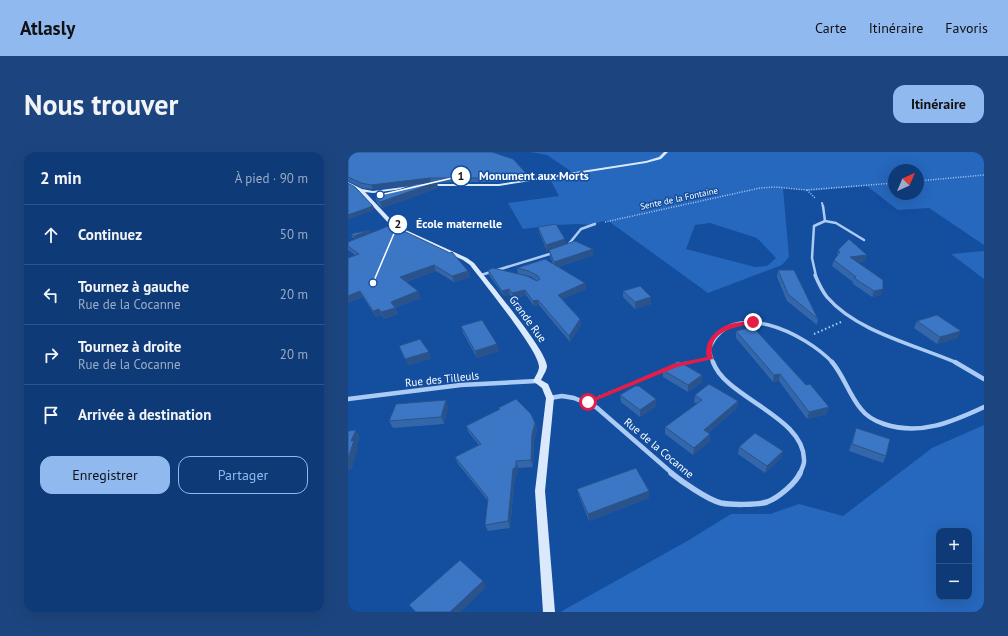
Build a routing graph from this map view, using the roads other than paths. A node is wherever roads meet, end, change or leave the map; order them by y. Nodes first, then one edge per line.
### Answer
1 (666, 152) edge
2 (348, 183) edge
3 (418, 186) junction
4 (360, 189) junction
5 (399, 193) edge
6 (380, 200) edge
7 (373, 202) junction
8 (822, 203) dead end
9 (825, 221) junction
10 (595, 224) road end
11 (396, 227) junction
12 (389, 229) edge
13 (864, 240) dead end
14 (481, 275) junction
15 (984, 379) edge
16 (538, 381) junction
17 (550, 398) junction
18 (348, 399) edge
19 (984, 407) edge
20 (549, 612) edge

1 - 3 street
2 - 4 street, Grande Rue
3 - 4 street
3 - 5 street
4 - 7 street, Grande Rue
6 - 7 street
7 - 11 street, Grande Rue
8 - 9 street
9 - 13 street
9 - 15 street
10 - 14 street
11 - 12 street
11 - 14 street, Grande Rue
14 - 16 street, Grande Rue
16 - 17 street
16 - 18 street, Rue des Tilleuls
17 - 19 street, Rue de la Cocanne
17 - 20 street

